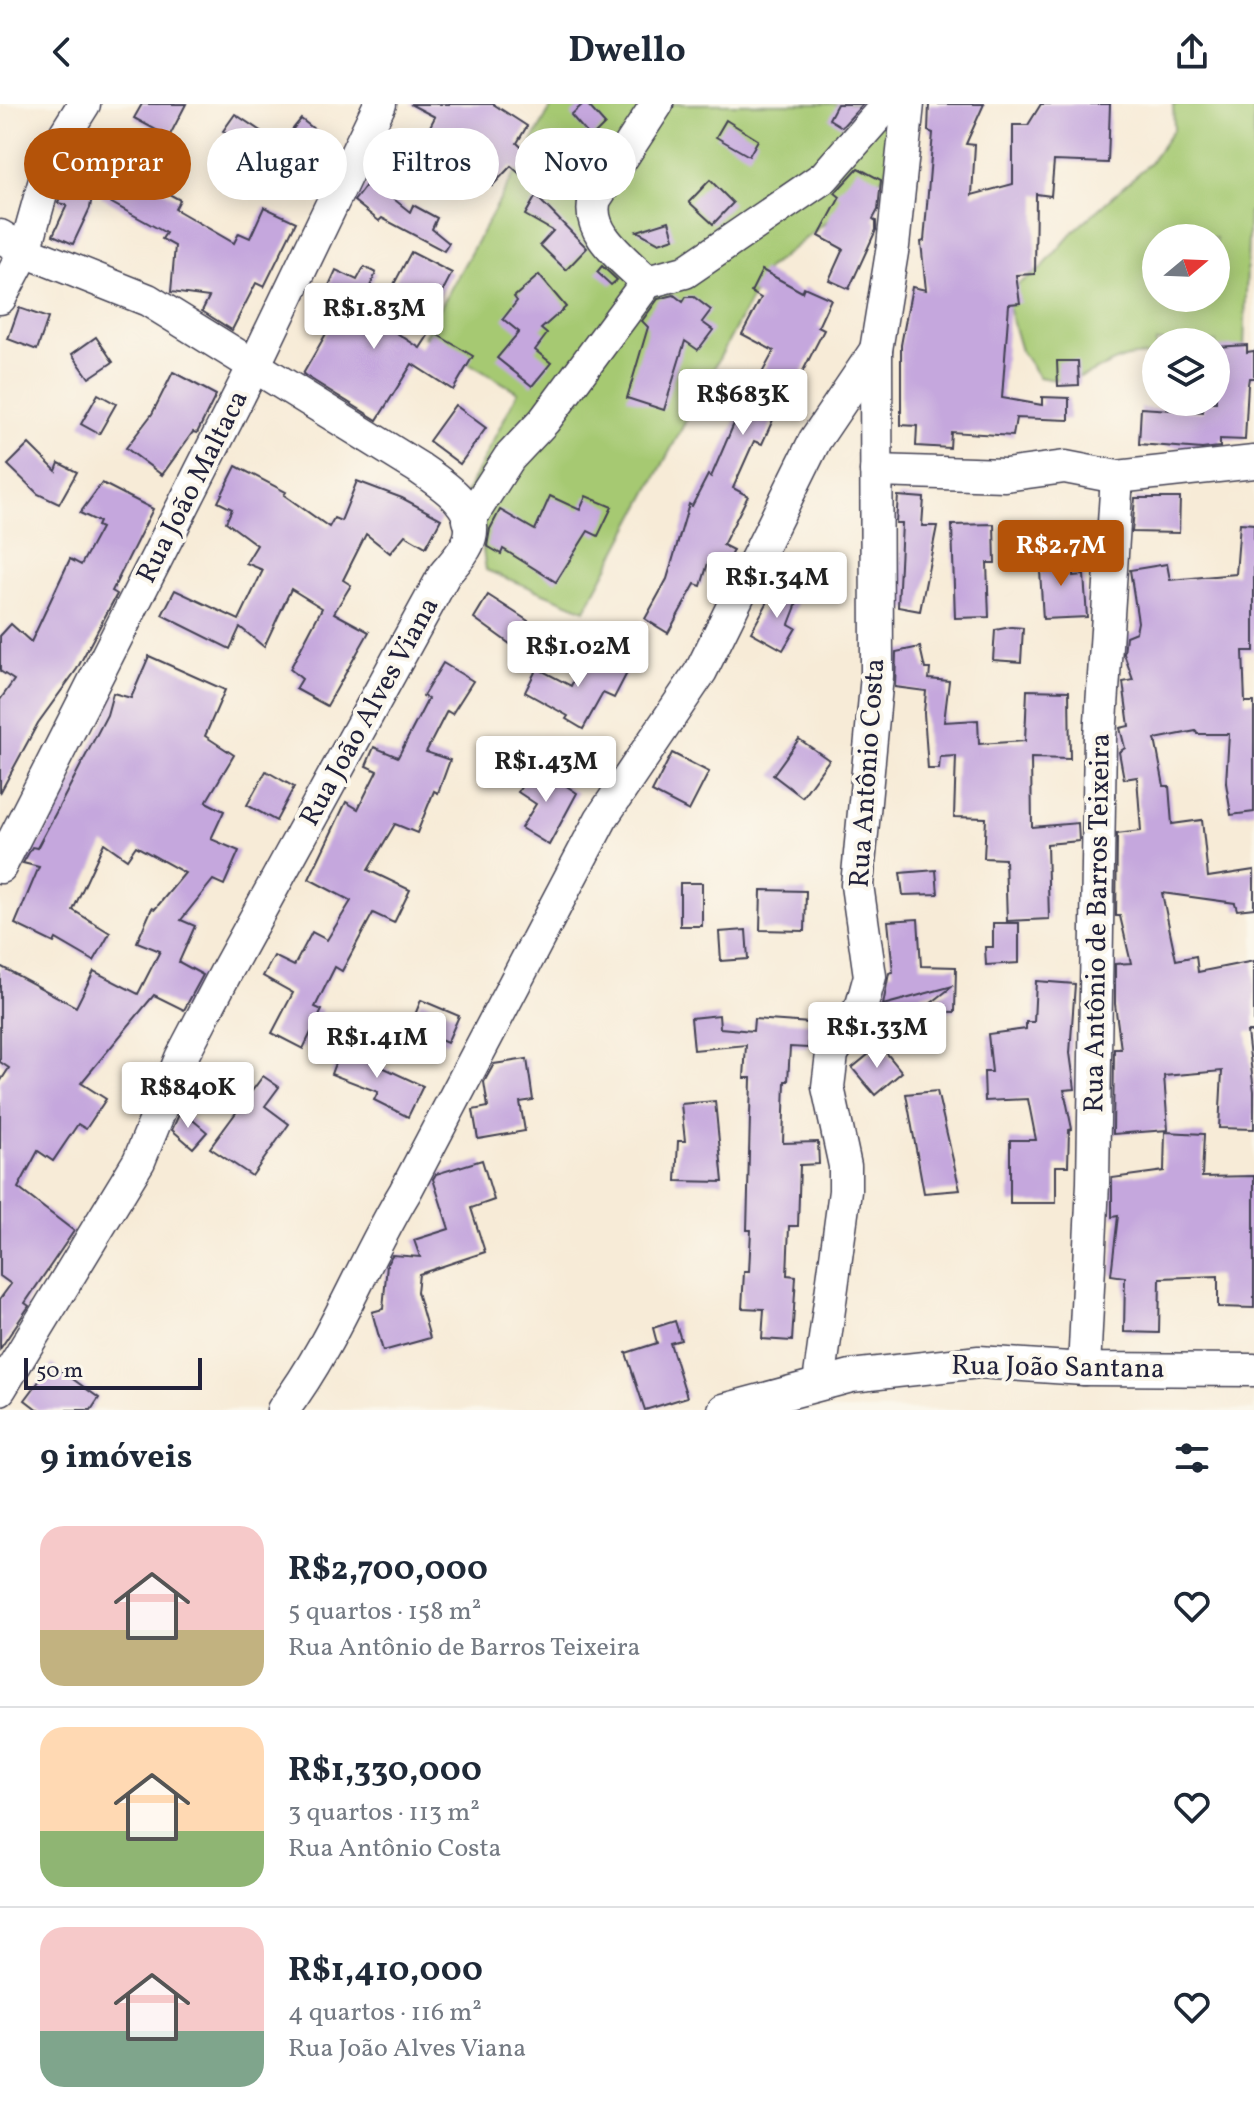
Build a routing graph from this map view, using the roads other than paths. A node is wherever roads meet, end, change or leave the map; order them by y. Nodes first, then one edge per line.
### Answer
1 (84, 104) edge
2 (380, 104) edge
3 (657, 104) edge
4 (888, 104) edge
5 (908, 104) edge
6 (13, 243) edge
7 (647, 282) junction
8 (0, 298) edge
9 (876, 350) junction
10 (255, 364) junction
11 (1254, 462) edge
12 (876, 471) junction
13 (1117, 477) junction
14 (469, 520) junction
15 (0, 867) edge
16 (1084, 1369) junction
17 (1254, 1370) edge
18 (819, 1383) junction
19 (0, 1389) edge
20 (283, 1410) edge
21 (724, 1410) edge

1 - 6 street
2 - 10 street, Rua João Maltaca
3 - 7 street
4 - 7 street
5 - 9 street, Rua Antônio Costa
6 - 8 street
6 - 10 street
7 - 14 street, Rua João Alves Viana
9 - 12 street, Rua Antônio Costa
9 - 20 street
10 - 14 street
10 - 15 street, Rua João Maltaca
11 - 13 street
12 - 13 street
12 - 18 street, Rua Antônio Costa
13 - 16 street, Rua Antônio de Barros Teixeira
14 - 19 street, Rua João Alves Viana
16 - 17 street, Rua João Santana
16 - 18 street, Rua João Santana
18 - 21 street, Rua João Santana

